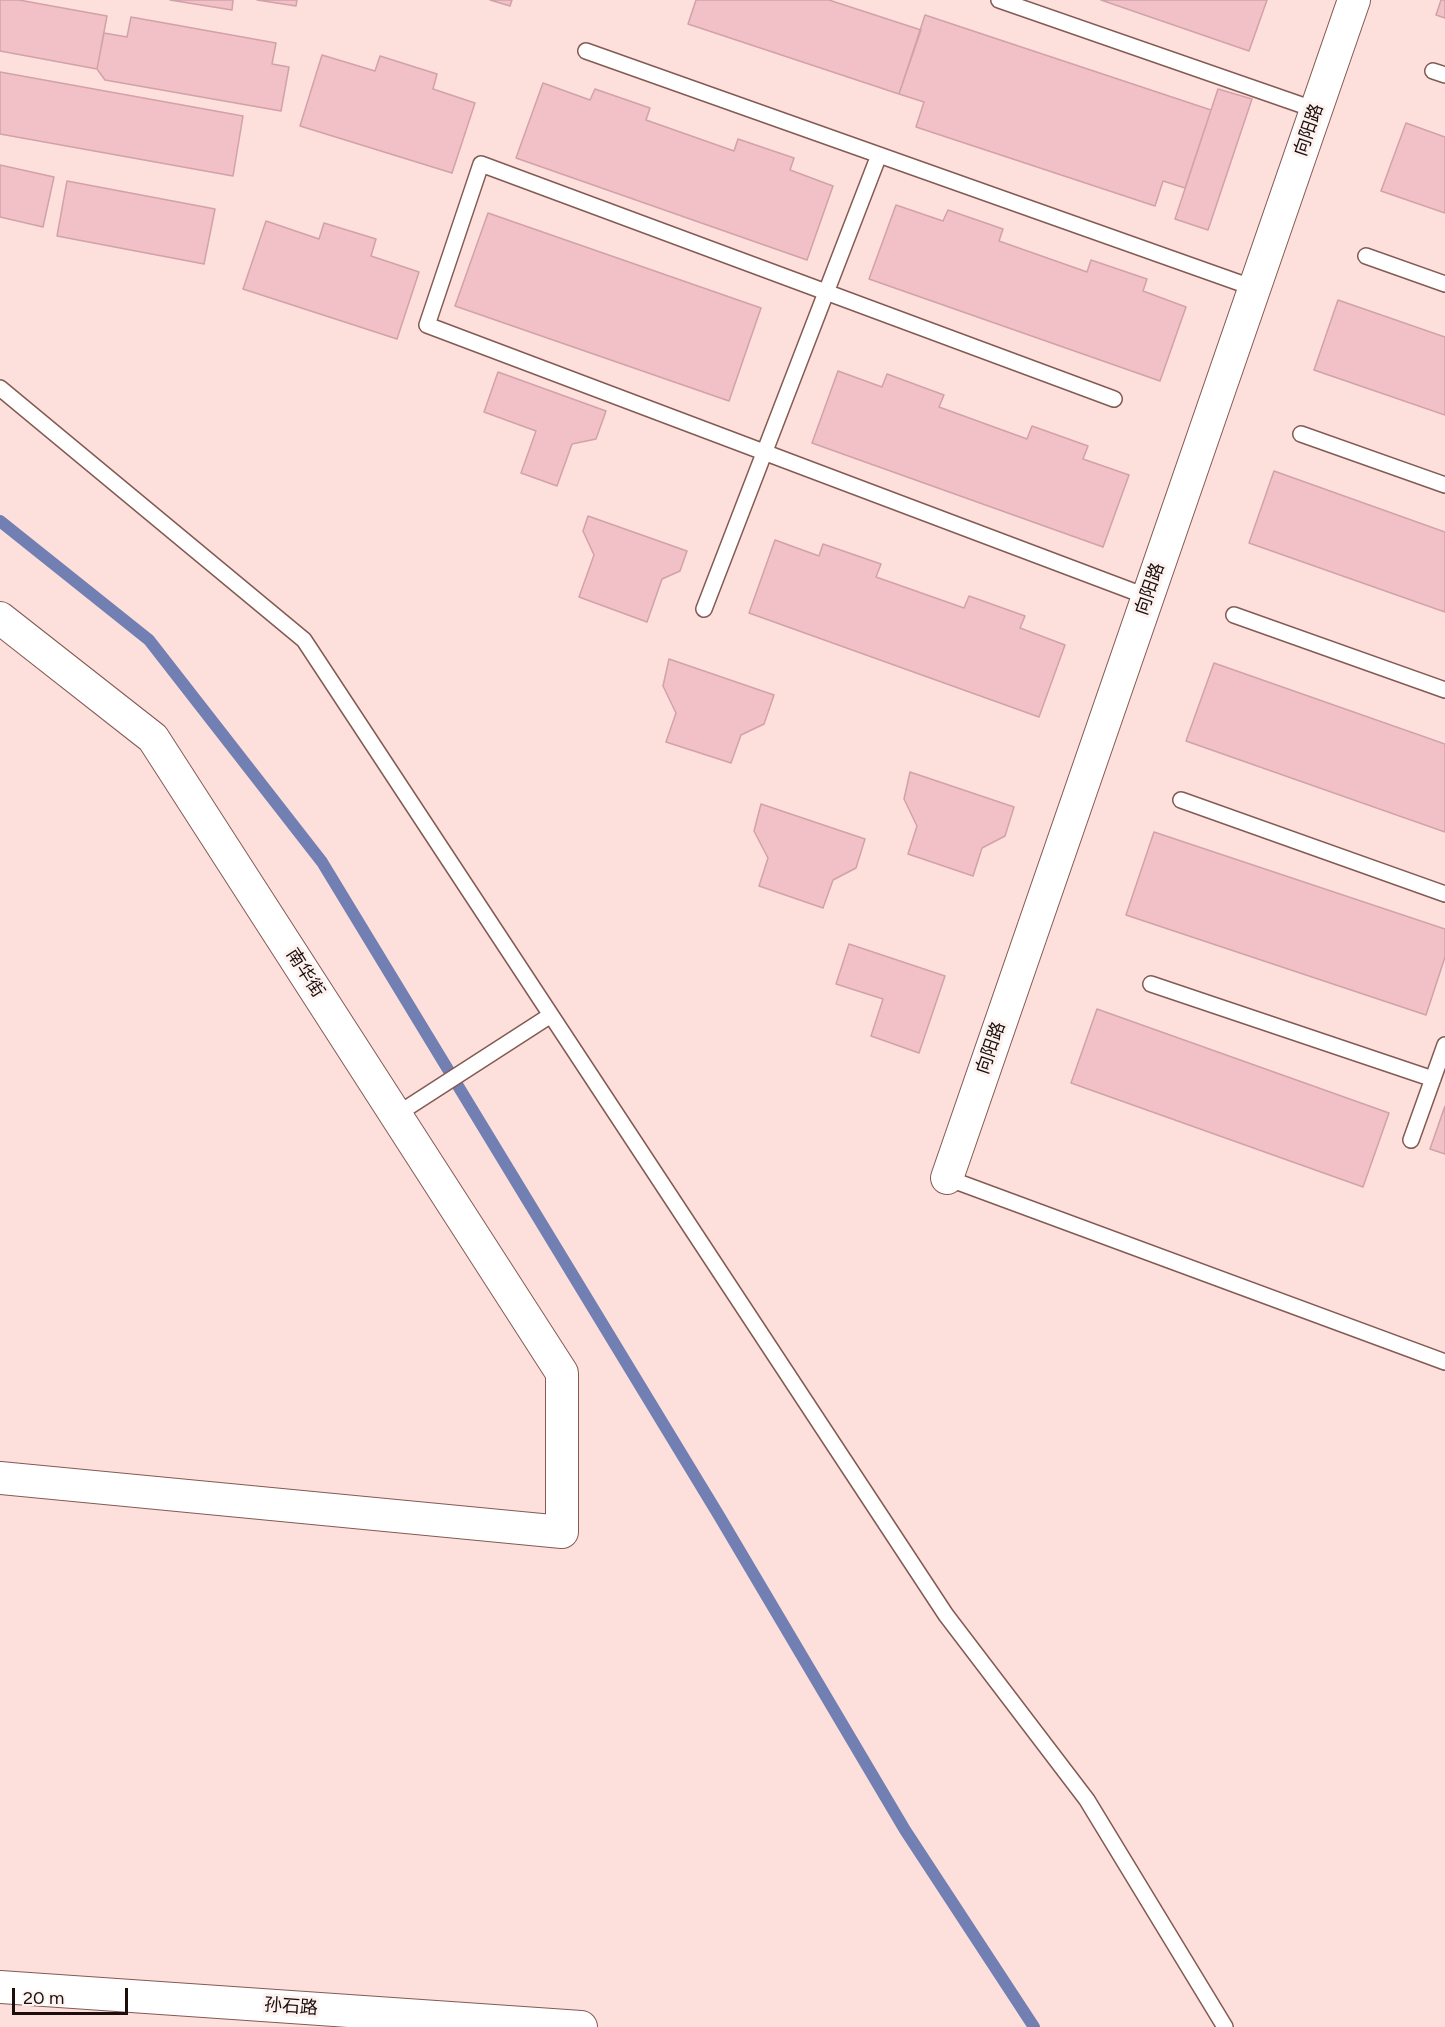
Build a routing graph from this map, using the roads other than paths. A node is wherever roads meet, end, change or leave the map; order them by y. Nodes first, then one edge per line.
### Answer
1 (999, 0) edge
2 (1354, 0) edge
3 (586, 51) dead end
4 (1316, 110) junction
5 (879, 155) junction
6 (1366, 256) dead end
7 (1445, 284) edge
8 (1254, 288) junction
9 (826, 292) junction
10 (0, 388) edge
11 (1114, 399) dead end
12 (1300, 434) dead end
13 (764, 452) junction
14 (1445, 485) edge
15 (1148, 597) junction
16 (704, 609) dead end
17 (1234, 615) dead end
18 (0, 618) edge
19 (1445, 690) edge
20 (1181, 800) dead end
21 (1445, 894) edge
22 (1151, 984) dead end
23 (551, 1015) junction
24 (1445, 1045) edge
25 (1433, 1079) junction
26 (396, 1115) junction
27 (1412, 1140) dead end
28 (946, 1178) joint
29 (1445, 1362) edge
30 (0, 1478) edge
31 (0, 1987) edge
32 (581, 2027) edge
33 (1225, 2027) edge

1 - 4 lane
2 - 4 street, 向阳路
3 - 5 lane
4 - 8 street, 向阳路
5 - 8 lane
5 - 9 lane
6 - 7 lane
8 - 15 street, 向阳路
9 - 11 lane
9 - 13 lane
9 - 13 lane
10 - 23 lane
12 - 14 lane
13 - 15 lane
13 - 16 lane
15 - 28 street, 向阳路
17 - 19 lane
18 - 26 street, 南华街
20 - 21 lane
22 - 25 lane
23 - 26 lane
23 - 33 lane
24 - 25 lane
25 - 27 lane
26 - 30 street, 南华街
28 - 29 lane
31 - 32 street, 孙石路

